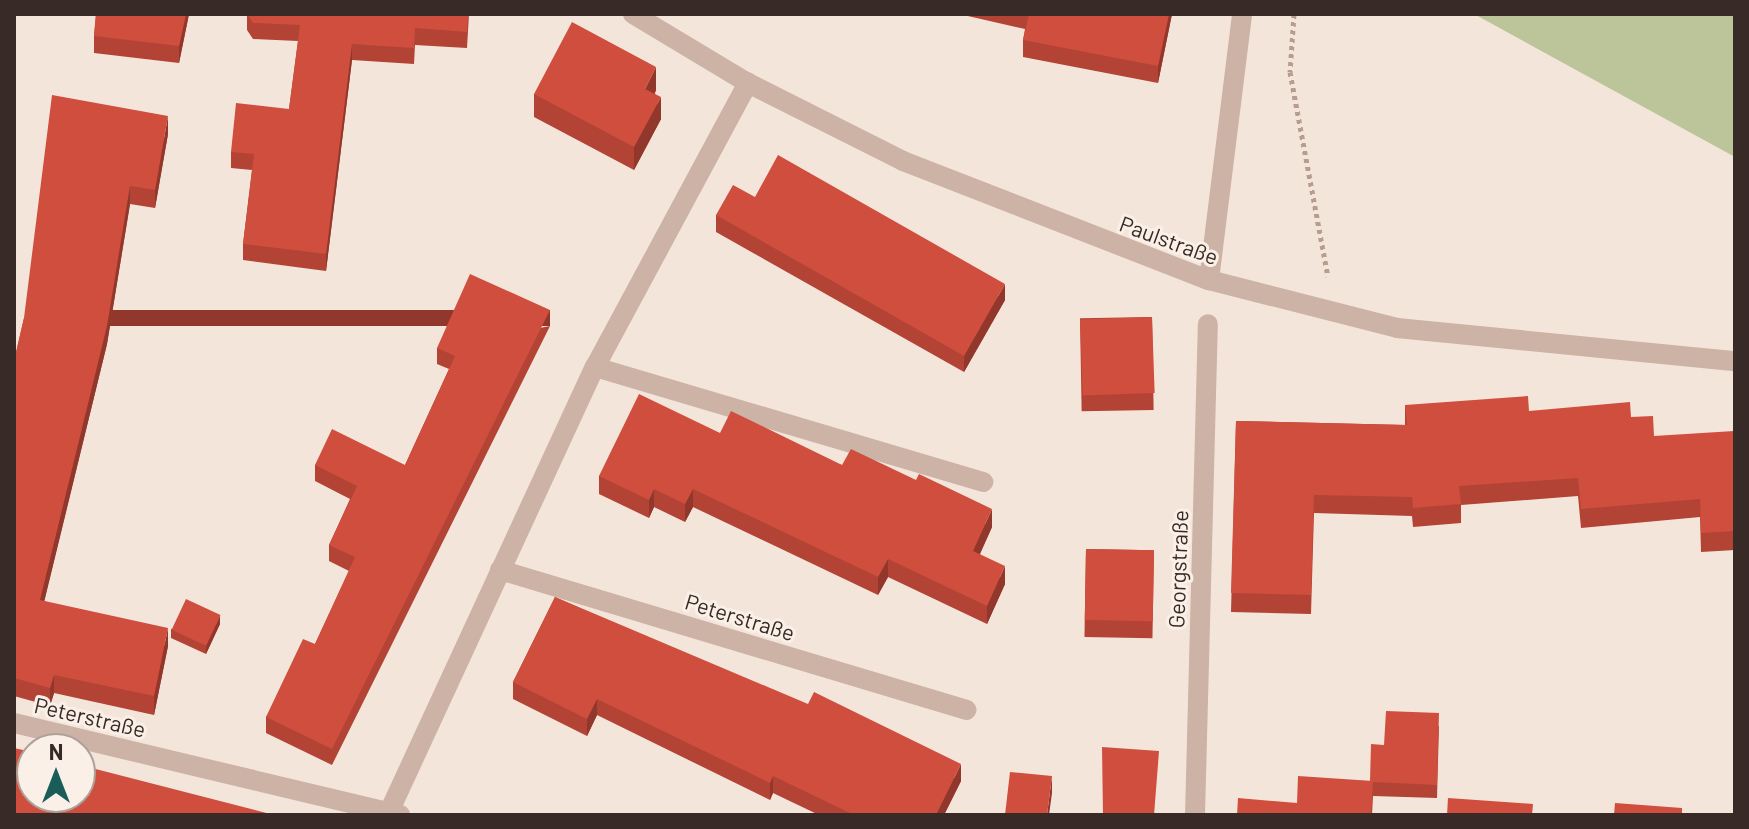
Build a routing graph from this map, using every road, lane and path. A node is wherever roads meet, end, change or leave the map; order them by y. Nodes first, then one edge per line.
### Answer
1 (633, 14) edge
2 (1242, 14) edge
3 (1294, 14) edge
4 (748, 83) junction
5 (1326, 239) dead end
6 (1209, 280) junction
7 (1208, 324) dead end
8 (1735, 361) edge
9 (595, 367) junction
10 (983, 482) dead end
11 (500, 570) junction
12 (966, 710) dead end
13 (14, 723) edge
14 (395, 814) edge
15 (1195, 815) edge

1 - 4 street, Paulstraße
2 - 6 street
3 - 5 path
4 - 6 street, Paulstraße
4 - 9 street, Peterstraße
6 - 8 street, Paulstraße
7 - 15 street, Georgstraße
9 - 10 street
9 - 11 street, Peterstraße
11 - 12 street, Peterstraße
11 - 14 street, Peterstraße
13 - 14 street, Peterstraße

